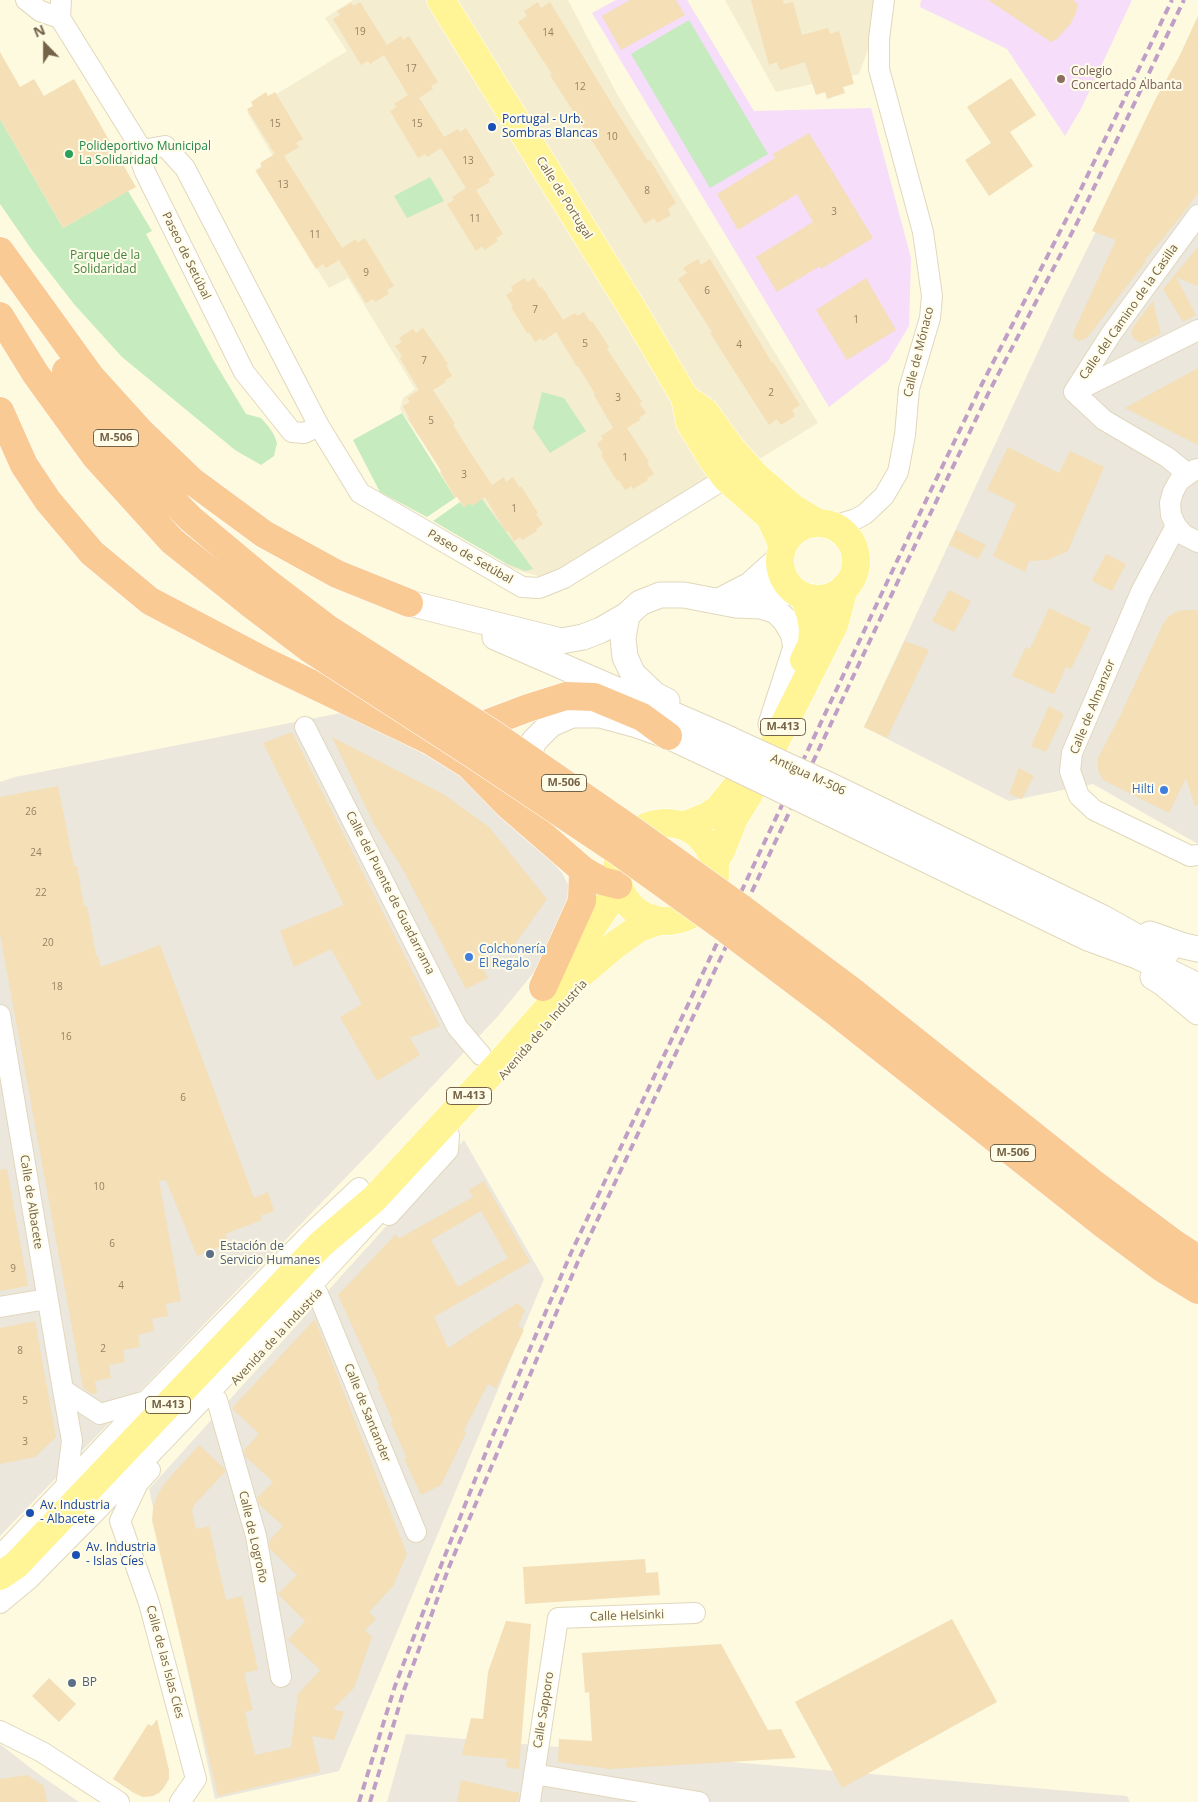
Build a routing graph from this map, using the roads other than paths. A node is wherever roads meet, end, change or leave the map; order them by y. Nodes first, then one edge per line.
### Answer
1 (26, 0) edge
2 (441, 0) edge
3 (884, 0) edge
4 (61, 9) edge
5 (142, 150) junction
6 (1198, 215) edge
7 (0, 251) edge
8 (0, 260) edge
9 (0, 316) edge
10 (1198, 330) edge
11 (1074, 392) junction
12 (685, 398) junction
13 (0, 411) edge
14 (319, 426) junction
15 (1193, 472) edge
16 (756, 476) junction
17 (726, 478) junction
18 (826, 524) junction
19 (1176, 526) junction
20 (1198, 542) edge
21 (781, 552) junction
22 (844, 588) junction
23 (799, 594) junction
24 (260, 595) junction
25 (409, 603) junction
26 (728, 603) junction
27 (627, 615) junction
28 (771, 724) junction
29 (306, 727) dead end
30 (668, 736) junction
31 (429, 740) junction
32 (722, 748) junction
33 (683, 826) junction
34 (633, 835) junction
35 (1198, 855) edge
36 (714, 863) junction
37 (583, 870) junction
38 (618, 886) junction
39 (1103, 918) junction
40 (659, 921) junction
41 (1088, 938) junction
42 (615, 945) junction
43 (1198, 949) edge
44 (1198, 968) edge
45 (1198, 986) edge
46 (543, 987) junction
47 (1198, 1012) edge
48 (0, 1015) edge
49 (482, 1055) junction
50 (449, 1135) junction
51 (359, 1188) junction
52 (321, 1244) junction
53 (1198, 1259) edge
54 (1198, 1290) edge
55 (318, 1294) junction
56 (47, 1299) junction
57 (0, 1307) edge
58 (63, 1390) junction
59 (217, 1400) junction
60 (146, 1401) junction
61 (66, 1487) junction
62 (100, 1507) junction
63 (120, 1521) junction
64 (416, 1532) dead end
65 (5, 1566) edge
66 (0, 1596) edge
67 (0, 1603) edge
68 (695, 1613) dead end
69 (558, 1618) joint
70 (281, 1677) dead end
71 (0, 1731) edge
72 (534, 1774) junction
73 (119, 1802) edge
74 (180, 1802) edge
75 (530, 1802) edge
76 (699, 1802) edge

1 - 4 street, Paseo de Setúbal
2 - 12 main road, Calle de Portugal
3 - 18 street, Calle de Mónaco
4 - 5 street, Paseo de Setúbal
5 - 14 street, Paseo de Setúbal
5 - 14 street, Paseo de Setúbal
6 - 11 street, Calle del Camino de la Casilla
7 - 25 highway
8 - 24 highway, M-506
9 - 24 highway, M-506
10 - 11 street
11 - 15 street, Calle del Camino de la Casilla
12 - 16 main road, Calle de Portugal
12 - 17 main road, Calle de Portugal
13 - 31 highway
14 - 17 street, Paseo de Setúbal
15 - 19 street
16 - 17 street, Paseo de Setúbal
16 - 18 main road, Calle de Portugal
17 - 21 main road, Calle de Portugal
18 - 21 main road
18 - 22 main road, M-413
19 - 20 street
19 - 35 street, Calle de Almanzor
21 - 23 main road, M-413
21 - 26 street
22 - 23 main road
22 - 36 main road, M-413
23 - 26 street
23 - 28 main road, M-413
24 - 53 highway, M-506, bridge
24 - 54 highway, M-506, bridge
25 - 27 street
25 - 32 street, Antigua M-506
26 - 27 street
26 - 28 street
27 - 32 street
28 - 33 main road, M-413
29 - 49 street, Calle del Puente de Guadarrama
30 - 31 highway
30 - 32 street
30 - 34 street
31 - 37 highway
32 - 39 street, Antigua M-506, bridge
32 - 41 street, Antigua M-506, bridge
33 - 34 main road, M-413
33 - 36 main road
34 - 38 main road
36 - 40 main road, M-413
37 - 38 highway
37 - 46 highway
38 - 40 main road
38 - 46 main road, M-413
39 - 43 street
39 - 44 street, Antigua M-506
40 - 42 main road, M-413
41 - 45 street, Antigua M-506
41 - 47 street
42 - 50 street, Avenida de la Industria
42 - 52 main road, M-413
46 - 49 main road, M-413
48 - 56 street, Calle de Albacete
49 - 51 main road, M-413
50 - 55 street, Avenida de la Industria
50 - 62 street, Avenida de la Industria
51 - 52 main road, M-413
51 - 60 street
52 - 65 main road, M-413
55 - 59 street, Avenida de la Industria
55 - 64 street, Calle de Santander
56 - 57 street
56 - 58 street, Calle de Albacete
58 - 60 street
58 - 61 street, Calle de Albacete
59 - 63 street, Avenida de la Industria
59 - 70 street, Calle de Logroño
60 - 61 street
61 - 65 street
62 - 63 street
62 - 67 street, Avenida de la Industria
63 - 74 street, Calle de las Islas Cíes
65 - 66 main road, M-413
68 - 69 street, Calle Helsinki
69 - 72 street, Calle Sapporo
71 - 73 street
72 - 75 street, Calle Sapporo
72 - 76 street

